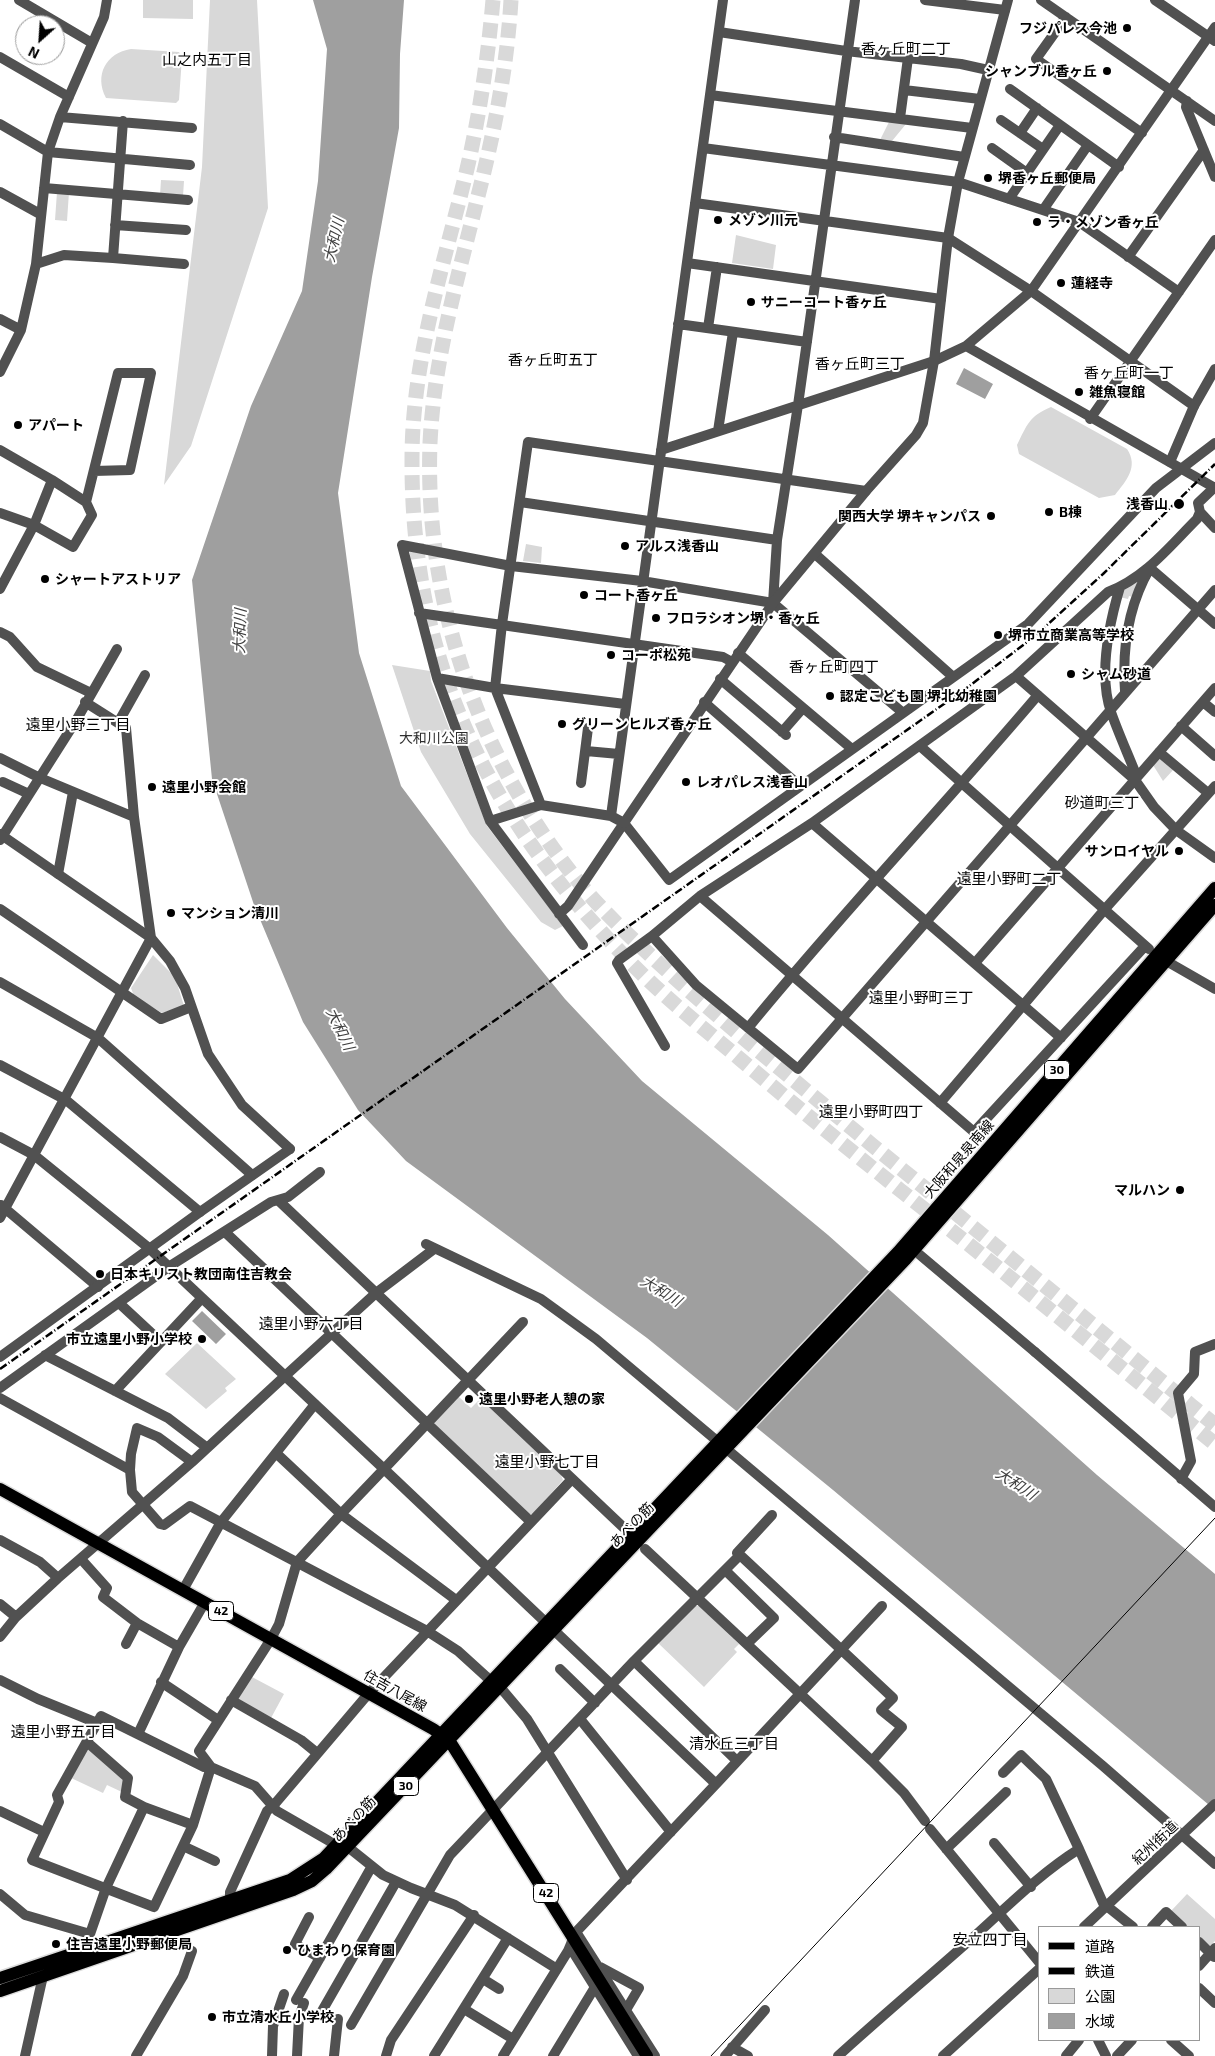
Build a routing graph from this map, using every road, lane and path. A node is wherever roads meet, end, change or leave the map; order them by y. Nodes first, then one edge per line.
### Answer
1 (19, 0) edge
2 (107, 0) edge
3 (723, 0) edge
4 (854, 0) edge
5 (925, 0) edge
6 (1041, 0) edge
7 (1155, 0) edge
8 (1006, 5) edge
9 (1066, 17) junction
10 (1215, 27) edge
11 (718, 32) junction
12 (1212, 39) edge
13 (92, 43) junction
14 (846, 51) junction
15 (0, 57) edge
16 (908, 58) junction
17 (988, 70) junction
18 (1010, 89) dead end
19 (904, 90) junction
20 (1172, 90) junction
21 (710, 95) junction
22 (70, 97) junction
23 (980, 99) junction
24 (1187, 101) junction
25 (1037, 108) junction
26 (838, 110) junction
27 (60, 117) junction
28 (900, 118) junction
29 (1001, 120) dead end
30 (1215, 120) edge
31 (122, 121) junction
32 (0, 124) edge
33 (1060, 125) junction
34 (192, 128) dead end
35 (972, 128) junction
36 (1020, 133) junction
37 (1142, 133) junction
38 (834, 137) junction
39 (1088, 145) junction
40 (703, 148) junction
41 (992, 148) dead end
42 (1043, 149) junction
43 (1204, 150) junction
44 (48, 152) junction
45 (964, 156) junction
46 (120, 160) junction
47 (190, 165) dead end
48 (831, 165) junction
49 (1118, 167) junction
50 (1027, 174) junction
51 (1215, 177) edge
52 (958, 182) junction
53 (44, 188) junction
54 (0, 193) edge
55 (116, 195) junction
56 (1009, 199) junction
57 (188, 200) dead end
58 (695, 203) junction
59 (1043, 210) junction
60 (40, 214) junction
61 (823, 221) junction
62 (1080, 222) junction
63 (115, 225) junction
64 (186, 230) dead end
65 (948, 238) junction
66 (1215, 240) edge
67 (1128, 257) junction
68 (113, 258) junction
69 (687, 263) junction
70 (36, 264) junction
71 (184, 264) dead end
72 (717, 267) junction
73 (815, 280) junction
74 (1031, 291) junction
75 (1179, 292) junction
76 (941, 299) junction
77 (0, 318) edge
78 (678, 324) junction
79 (708, 328) junction
80 (21, 330) junction
81 (733, 332) junction
82 (807, 342) junction
83 (966, 346) junction
84 (934, 361) junction
85 (1132, 362) junction
86 (1215, 369) edge
87 (0, 372) edge
88 (798, 405) junction
89 (1194, 406) junction
90 (1090, 419) junction
91 (718, 431) junction
92 (1215, 443) edge
93 (0, 450) edge
94 (660, 454) junction
95 (1170, 462) junction
96 (1181, 469) junction
97 (94, 471) junction
98 (786, 479) junction
99 (52, 480) junction
100 (1215, 488) edge
101 (866, 491) junction
102 (86, 502) junction
103 (520, 502) junction
104 (1200, 512) junction
105 (0, 513) edge
106 (651, 519) junction
107 (34, 525) junction
108 (1215, 528) edge
109 (777, 540) junction
110 (815, 554) junction
111 (511, 566) junction
112 (1150, 568) junction
113 (4, 574) edge
114 (642, 581) junction
115 (1120, 587) junction
116 (0, 589) edge
117 (1215, 590) edge
118 (773, 602) junction
119 (1198, 609) junction
120 (420, 613) junction
121 (502, 624) junction
122 (1215, 624) edge
123 (0, 632) edge
124 (635, 644) junction
125 (117, 649) dead end
126 (735, 657) junction
127 (145, 675) dead end
128 (952, 676) junction
129 (1016, 676) junction
130 (437, 678) junction
131 (720, 679) junction
132 (495, 688) junction
133 (1215, 688) edge
134 (1125, 692) junction
135 (1038, 695) junction
136 (88, 698) junction
137 (704, 702) junction
138 (1203, 702) junction
139 (625, 704) junction
140 (803, 708) junction
141 (1110, 710) junction
142 (902, 712) junction
143 (1215, 712) edge
144 (118, 723) junction
145 (1181, 726) junction
146 (588, 728) dead end
147 (1085, 739) junction
148 (920, 746) junction
149 (852, 749) junction
150 (586, 751) junction
151 (1159, 752) junction
152 (618, 754) junction
153 (1215, 756) edge
154 (0, 758) edge
155 (38, 777) junction
156 (1135, 780) junction
157 (3, 782) dead end
158 (581, 783) dead end
159 (962, 784) junction
160 (800, 786) junction
161 (1211, 789) edge
162 (73, 792) junction
163 (29, 794) junction
164 (541, 805) junction
165 (611, 816) junction
166 (134, 817) junction
167 (490, 821) junction
168 (624, 823) junction
169 (812, 823) junction
170 (1010, 825) junction
171 (1176, 830) junction
172 (1, 837) edge
173 (1215, 858) edge
174 (1058, 869) junction
175 (58, 874) junction
176 (877, 879) junction
177 (1215, 888) edge
178 (700, 896) junction
179 (1215, 905) edge
180 (0, 909) edge
181 (1105, 909) junction
182 (559, 914) junction
183 (926, 922) junction
184 (652, 936) junction
185 (151, 938) junction
186 (583, 945) dead end
187 (1145, 946) junction
188 (1162, 958) junction
189 (974, 963) junction
190 (790, 976) junction
191 (0, 982) edge
192 (1215, 990) edge
193 (122, 993) junction
194 (1022, 1005) junction
195 (191, 1007) junction
196 (841, 1020) junction
197 (748, 1028) junction
198 (98, 1038) junction
199 (1062, 1038) junction
200 (665, 1046) dead end
201 (0, 1065) edge
202 (66, 1100) junction
203 (940, 1103) junction
204 (0, 1136) edge
205 (34, 1155) junction
206 (320, 1172) dead end
207 (252, 1175) junction
208 (279, 1201) junction
209 (3, 1206) edge
210 (200, 1212) junction
211 (0, 1218) edge
212 (225, 1232) junction
213 (150, 1249) junction
214 (908, 1252) junction
215 (170, 1266) junction
216 (98, 1287) junction
217 (376, 1293) junction
218 (202, 1298) junction
219 (119, 1303) junction
220 (524, 1322) dead end
221 (332, 1333) junction
222 (161, 1342) junction
223 (1215, 1344) edge
224 (45, 1355) junction
225 (0, 1357) edge
226 (285, 1376) junction
227 (468, 1380) junction
228 (0, 1388) edge
229 (116, 1390) junction
230 (0, 1398) edge
231 (315, 1404) junction
232 (427, 1424) junction
233 (725, 1441) junction
234 (206, 1447) junction
235 (276, 1453) junction
236 (192, 1462) junction
237 (384, 1469) junction
238 (130, 1470) junction
239 (572, 1479) junction
240 (1181, 1479) junction
241 (0, 1489) edge
242 (142, 1505) junction
243 (1215, 1507) edge
244 (341, 1514) junction
245 (772, 1515) dead end
246 (530, 1521) junction
247 (221, 1522) junction
248 (623, 1527) dead end
249 (0, 1540) edge
250 (98, 1544) junction
251 (645, 1549) dead end
252 (740, 1555) junction
253 (81, 1559) junction
254 (297, 1562) junction
255 (487, 1569) junction
256 (725, 1570) junction
257 (58, 1578) junction
258 (183, 1590) junction
259 (697, 1597) junction
260 (456, 1600) junction
261 (205, 1602) junction
262 (0, 1604) edge
263 (882, 1606) dead end
264 (16, 1617) junction
265 (137, 1623) junction
266 (548, 1627) junction
267 (427, 1631) junction
268 (0, 1637) edge
269 (271, 1639) junction
270 (126, 1644) dead end
271 (747, 1644) junction
272 (179, 1647) junction
273 (842, 1650) junction
274 (634, 1661) junction
275 (560, 1669) dead end
276 (0, 1680) edge
277 (161, 1682) junction
278 (495, 1684) junction
279 (610, 1686) junction
280 (369, 1694) junction
281 (800, 1695) junction
282 (231, 1700) junction
283 (595, 1703) junction
284 (580, 1719) junction
285 (218, 1720) junction
286 (98, 1723) junction
287 (138, 1734) junction
288 (445, 1737) junction
289 (87, 1742) junction
290 (548, 1752) junction
291 (317, 1753) junction
292 (738, 1761) junction
293 (872, 1761) junction
294 (211, 1767) junction
295 (1003, 1773) dead end
296 (716, 1784) junction
297 (1006, 1792) dead end
298 (1215, 1804) edge
299 (144, 1806) junction
300 (273, 1806) junction
301 (0, 1811) edge
302 (493, 1811) junction
303 (192, 1825) junction
304 (44, 1832) junction
305 (671, 1832) junction
306 (1186, 1833) junction
307 (994, 1844) dead end
308 (183, 1846) junction
309 (342, 1846) junction
310 (946, 1849) junction
311 (1080, 1849) junction
312 (215, 1861) dead end
313 (1215, 1864) edge
314 (372, 1866) junction
315 (627, 1880) junction
316 (396, 1882) junction
317 (1031, 1887) junction
318 (106, 1888) junction
319 (426, 1893) junction
320 (0, 1894) edge
321 (230, 1900) junction
322 (1109, 1904) junction
323 (998, 1913) junction
324 (474, 1915) junction
325 (309, 1917) dead end
326 (1085, 1926) edge
327 (1132, 1926) edge
328 (1153, 1926) edge
329 (1181, 1926) edge
330 (166, 1928) junction
331 (508, 1938) junction
332 (573, 1939) junction
333 (92, 1940) junction
334 (1200, 1943) edge
335 (192, 1951) dead end
336 (1213, 1953) edge
337 (320, 1958) junction
338 (1038, 1961) edge
339 (1200, 1965) edge
340 (599, 1967) junction
341 (558, 1968) junction
342 (1038, 1970) edge
343 (43, 1976) junction
344 (0, 1978) edge
345 (483, 1979) junction
346 (595, 1987) junction
347 (500, 1989) dead end
348 (1200, 1989) edge
349 (0, 1991) edge
350 (284, 1994) dead end
351 (1215, 2003) edge
352 (464, 2009) junction
353 (626, 2010) junction
354 (765, 2010) dead end
355 (322, 2012) dead end
356 (338, 2019) dead end
357 (351, 2025) dead end
358 (513, 2039) junction
359 (1078, 2041) edge
360 (1098, 2041) edge
361 (1131, 2041) edge
362 (1172, 2041) edge
363 (732, 2046) junction
364 (25, 2056) edge
365 (136, 2056) edge
366 (272, 2056) edge
367 (297, 2056) edge
368 (334, 2056) edge
369 (386, 2056) edge
370 (434, 2056) edge
371 (503, 2056) edge
372 (553, 2056) edge
373 (638, 2056) edge
374 (647, 2056) edge
375 (655, 2056) edge
376 (725, 2056) edge
377 (748, 2056) edge
378 (838, 2056) edge
379 (942, 2056) edge
380 (1066, 2056) edge
381 (1106, 2056) edge
382 (1117, 2056) edge
383 (1189, 2056) edge

1 - 13 street
2 - 13 street
3 - 11 street
4 - 14 street
5 - 8 street
6 - 9 street
7 - 12 street
8 - 17 street
9 - 20 street
9 - 37 street
10 - 12 street
11 - 14 street
11 - 21 street
12 - 20 street
13 - 22 street
14 - 16 street
14 - 26 street
15 - 22 street
16 - 17 street
16 - 19 street
17 - 23 street
18 - 25 street
19 - 23 street
19 - 28 street
20 - 24 street
20 - 37 street
21 - 26 street
21 - 40 street
22 - 27 street
23 - 35 street
24 - 30 street
24 - 43 street
25 - 33 street
25 - 36 street
26 - 28 street
26 - 38 street
27 - 31 street
27 - 44 street
28 - 35 street
29 - 36 street
31 - 34 street
31 - 46 street
32 - 44 street
33 - 39 street
33 - 42 street
35 - 45 street
36 - 42 street
37 - 49 street
38 - 45 street
38 - 48 street
39 - 49 street
39 - 59 street
40 - 48 street
40 - 58 street
41 - 50 street
42 - 50 street
43 - 51 street
43 - 67 street
44 - 46 street
44 - 53 street
45 - 52 street
46 - 47 street
46 - 55 street
48 - 52 street
48 - 61 street
49 - 62 street
50 - 56 street
52 - 56 street
52 - 65 street
53 - 55 street
53 - 60 street
54 - 60 street
55 - 57 street
55 - 63 street
56 - 59 street
58 - 61 street
58 - 69 street
59 - 62 street
60 - 70 street
61 - 65 street
61 - 73 street
62 - 67 street
62 - 74 street
63 - 64 street
63 - 68 street
65 - 74 street
65 - 76 street
66 - 75 street
67 - 75 street
68 - 70 street
68 - 71 street
69 - 72 street
69 - 78 street
70 - 80 street
72 - 73 street
72 - 79 street
73 - 76 street
73 - 82 street
74 - 83 street
74 - 85 street
75 - 85 street
76 - 84 street
77 - 80 street
78 - 79 street
78 - 94 street
79 - 81 street
80 - 87 street
81 - 82 street
81 - 91 street
82 - 88 street
83 - 84 street
83 - 90 street
84 - 88 street
84 - 101 street
85 - 89 street
85 - 90 street
86 - 89 street
88 - 91 street
88 - 98 street
89 - 95 street
90 - 95 street
91 - 94 street
92 - 96 street
93 - 99 street
94 - 98 street
94 - 103 street
94 - 106 street
95 - 96 street
96 - 100 street
96 - 128 street
97 - 97 street
97 - 102 street
98 - 101 street
98 - 109 street
99 - 102 street
99 - 107 street
100 - 104 street
101 - 110 street
102 - 107 street
103 - 106 street
103 - 111 street
104 - 108 street
104 - 112 street
105 - 107 street
106 - 109 street
106 - 114 street
107 - 113 street
109 - 118 street
110 - 118 street
110 - 128 street
111 - 114 street
111 - 120 street
111 - 121 street
112 - 115 street
112 - 119 street
112 - 134 street
113 - 116 street
114 - 118 street
114 - 124 street
115 - 129 street
115 - 141 street
117 - 119 street
118 - 126 street
118 - 142 street
119 - 122 street
119 - 134 street
120 - 121 street
120 - 130 street
121 - 124 street
121 - 132 street
123 - 136 street
124 - 126 street
124 - 139 street
125 - 136 street
126 - 131 street
126 - 140 street
127 - 144 street
128 - 142 street
129 - 135 street
129 - 148 street
130 - 132 street
130 - 167 street
131 - 137 street
131 - 140 street
132 - 139 street
132 - 164 street
133 - 138 street
134 - 141 street
135 - 147 street
135 - 159 street
136 - 144 street
136 - 155 street
137 - 160 street
137 - 168 street
138 - 143 street
138 - 145 street
139 - 152 street
140 - 149 street
141 - 147 street
141 - 156 street
142 - 149 street
144 - 166 street
145 - 151 street
145 - 153 street
146 - 150 street
147 - 156 street
147 - 170 street
148 - 159 street
148 - 169 street
149 - 160 street
150 - 152 street
150 - 158 street
151 - 156 street
151 - 161 street
152 - 165 street
154 - 155 street
155 - 162 street
155 - 163 street
156 - 171 street
156 - 174 street
157 - 163 street
159 - 170 street
159 - 176 street
160 - 168 street
161 - 171 street
162 - 166 street
162 - 175 street
163 - 172 street
164 - 165 street
164 - 167 street
165 - 168 street
166 - 185 street
167 - 182 street
168 - 182 street
169 - 176 street
169 - 178 street
170 - 174 street
170 - 183 street
171 - 173 street
171 - 181 street
172 - 175 street
174 - 181 street
174 - 189 street
175 - 185 street
176 - 183 street
176 - 190 street
177 - 188 main road, 大阪和泉泉南線 / 30
178 - 184 street
178 - 190 street
179 - 188 main road, 大阪和泉泉南線 / 30
180 - 193 street
181 - 187 street
181 - 194 street
182 - 186 street
183 - 189 street
183 - 196 street
184 - 197 street
184 - 200 street
185 - 193 street
185 - 195 street
187 - 188 street
187 - 199 street
188 - 192 street
188 - 214 main road, 大阪和泉泉南線 / 30
189 - 194 street
190 - 196 street
190 - 197 street
191 - 198 street
193 - 195 street
193 - 198 street
194 - 199 street
194 - 203 street
195 - 207 street
196 - 197 street
196 - 203 street
198 - 202 street
198 - 207 street
199 - 203 street
201 - 202 street
202 - 205 street
202 - 210 street
204 - 205 street
205 - 209 street
205 - 213 street
206 - 208 street
207 - 210 street
208 - 212 street
208 - 217 street
209 - 211 street
209 - 216 street
210 - 213 street
212 - 215 street
212 - 221 street
213 - 215 street
213 - 216 street
214 - 233 main road, 大阪和泉泉南線 / 30
214 - 240 street
215 - 218 street
215 - 219 street
216 - 225 street
217 - 221 street
217 - 227 street
217 - 233 street
218 - 222 street
218 - 226 street
219 - 222 street
219 - 224 street
220 - 227 street
221 - 226 street
221 - 232 street
222 - 229 street
223 - 240 street
224 - 228 street
224 - 229 street
226 - 231 street
226 - 234 street
227 - 232 street
227 - 239 street
229 - 234 street
230 - 238 street
231 - 235 street
231 - 237 street
232 - 237 street
232 - 246 street
233 - 266 main road, あべの筋 / 30
233 - 306 street
234 - 236 street
235 - 244 street
235 - 247 street
236 - 238 street
236 - 242 street
237 - 244 street
237 - 255 street
238 - 242 street
239 - 246 street
239 - 248 street
240 - 243 street
241 - 250 main road, 住吉八尾線 / 42
242 - 247 street
242 - 250 street
244 - 254 street
244 - 260 street
245 - 252 street
246 - 255 street
247 - 254 street
247 - 258 street
249 - 257 street
250 - 253 street
250 - 258 main road, 住吉八尾線 / 42
251 - 259 street
252 - 256 street
252 - 273 street
253 - 257 street
253 - 265 street
254 - 267 street
254 - 269 street
255 - 260 street
255 - 266 street
256 - 259 street
256 - 271 street
257 - 264 street
258 - 261 main road, 住吉八尾線 / 42
259 - 271 street
259 - 274 street
260 - 267 street
261 - 269 main road, 住吉八尾線 / 42
261 - 272 street
262 - 264 street
263 - 273 street
264 - 268 street
265 - 270 street
265 - 272 street
266 - 278 main road, あべの筋 / 30
266 - 279 street
267 - 278 street
267 - 280 street
269 - 280 main road, 住吉八尾線 / 42
269 - 282 street
271 - 281 street
272 - 277 street
273 - 281 street
273 - 293 street
274 - 279 street
274 - 292 street
275 - 283 street
276 - 286 street
277 - 285 street
277 - 287 street
278 - 288 main road, あべの筋 / 30
278 - 290 street
279 - 283 street
279 - 296 street
280 - 288 main road, 住吉八尾線 / 42
280 - 291 street
281 - 292 street
281 - 293 street
282 - 285 street
282 - 291 street
283 - 284 street
284 - 290 street
284 - 305 street
285 - 294 street
286 - 287 street
286 - 289 street
287 - 294 street
288 - 302 main road, 住吉八尾線 / 42
288 - 309 main road, あべの筋 / 30
289 - 299 street
289 - 304 street
290 - 302 street
290 - 315 street
291 - 300 street
292 - 296 street
293 - 310 street
294 - 300 street
294 - 303 street
295 - 311 street
296 - 305 street
297 - 310 street
298 - 306 street, 紀州街道
299 - 303 street
299 - 318 street
300 - 309 street
300 - 321 street
301 - 304 street
302 - 319 street
302 - 332 main road, 住吉八尾線 / 42
303 - 308 street
304 - 318 street
305 - 315 street
306 - 313 street
306 - 322 street, 紀州街道
307 - 317 street
308 - 312 street
308 - 318 street
309 - 314 street
309 - 321 main road, あべの筋 / 30
309 - 330 main road, あべの筋 / 30
310 - 323 street
311 - 317 street
311 - 322 street
314 - 316 street
314 - 337 street
315 - 332 street
316 - 319 street
316 - 355 street
317 - 323 street
318 - 333 street
319 - 324 street
319 - 357 street
320 - 333 street
321 - 330 main road, あべの筋 / 30
322 - 326 street, 紀州街道
322 - 327 street
323 - 338 street
323 - 378 street
324 - 331 street
324 - 369 street
325 - 337 street
328 - 329 street
330 - 333 main road, あべの筋 / 30
330 - 343 main road, あべの筋 / 30
331 - 341 street
331 - 345 street
332 - 340 street
332 - 341 street
332 - 346 street
332 - 374 main road, 住吉八尾線 / 42
333 - 344 main road, あべの筋 / 30
334 - 336 street
335 - 365 street
336 - 339 street
337 - 367 street
340 - 353 street
340 - 353 street
341 - 358 street
342 - 379 street
343 - 349 main road, あべの筋 / 30
343 - 364 street
345 - 347 street
345 - 352 street
346 - 372 street
346 - 373 street
348 - 351 street
350 - 366 street
352 - 358 street
352 - 370 street
353 - 375 street
354 - 363 street
356 - 368 street
358 - 371 street
359 - 380 street
360 - 381 street
361 - 382 street
362 - 383 street
363 - 376 street
363 - 377 street

